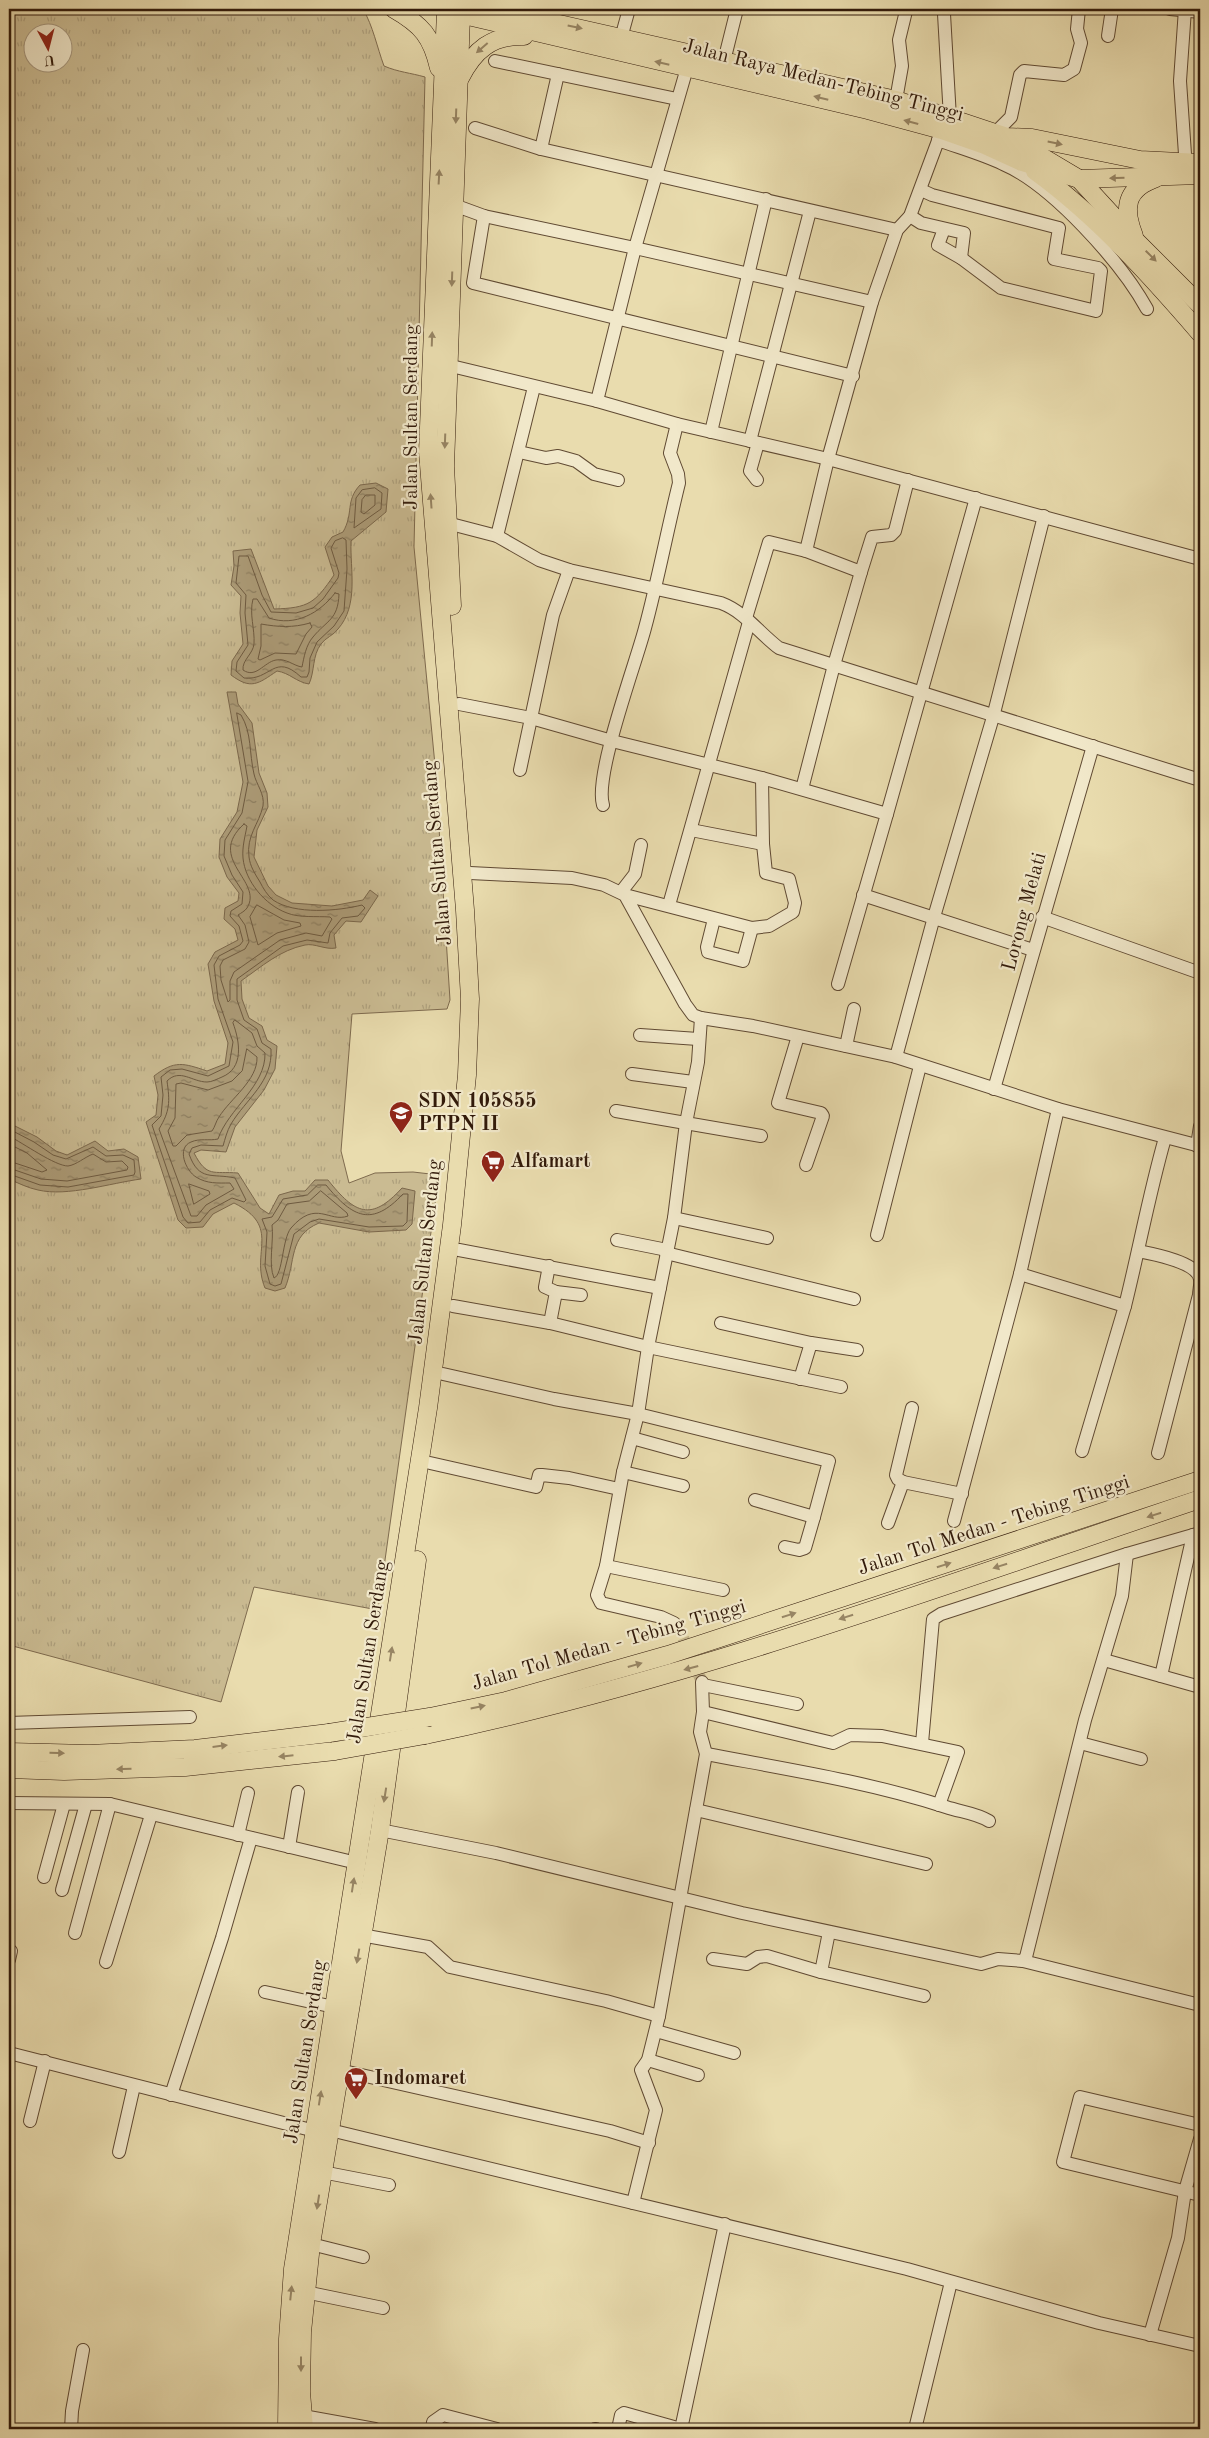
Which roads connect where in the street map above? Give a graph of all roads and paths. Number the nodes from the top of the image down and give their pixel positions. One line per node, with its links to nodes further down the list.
1 (394, 9): 20 (highway)
2 (493, 9): 15 (highway, Jalan Raya Medan-Tebing Tinggi, one-way to 15)
3 (629, 9): 15 (street)
4 (737, 9): 18 (street)
5 (1080, 9): 25 (street)
6 (1112, 9): 14 (street)
7 (1170, 9): 8 (street)
8 (1184, 10): 11 (street); 28 (street)
9 (906, 11): 22 (street)
10 (447, 12): 13 (highway, Jalan Raya Medan-Tebing Tinggi); 20 (highway, Jalan Sultan Serdang)
11 (1200, 12)
12 (944, 14): 24 (street)
13 (545, 36): 17 (highway, Jalan Raya Medan-Tebing Tinggi, one-way to 13); 20 (highway, one-way to 20)
14 (1108, 36)
15 (620, 38): 18 (highway, Jalan Raya Medan-Tebing Tinggi)
16 (494, 61): 19 (street)
17 (686, 68): 18 (highway, Jalan Raya Medan-Tebing Tinggi); 21 (street)
18 (722, 69): 22 (highway, Jalan Raya Medan-Tebing Tinggi); 24 (highway, Jalan Raya Medan-Tebing Tinggi, one-way to 18)
19 (558, 74): 21 (street); 26 (street)
20 (450, 85): 34 (highway, Jalan Sultan Serdang, one-way to 34); 68 (highway, Jalan Sultan Serdang, one-way to 20)
21 (677, 99): 29 (street)
22 (896, 100): 24 (highway, Jalan Raya Medan-Tebing Tinggi)
23 (475, 128): 26 (street)
24 (944, 130): 25 (highway, Jalan Raya Medan-Tebing Tinggi); 27 (highway, Jalan Raya Medan-Tebing Tinggi); 32 (street); 48 (street)
25 (1001, 135): 28 (highway, Jalan Raya Medan-Tebing Tinggi, one-way to 28); 31 (highway)
26 (541, 149): 29 (street)
27 (1022, 162): 31 (highway, Jalan Raya Medan-Tebing Tinggi); 46 (highway)
28 (1193, 170): 30 (highway, Jalan Raya Medan-Tebing Tinggi)
29 (656, 175): 33 (street); 41 (street)
30 (1159, 177): 31 (highway, Jalan Raya Medan-Tebing Tinggi, one-way to 31); 40 (highway)
31 (1079, 179): 40 (highway)
32 (921, 190): 37 (street); 42 (street)
33 (766, 199): 35 (street); 43 (street)
34 (454, 205): 36 (street); 54 (highway, Jalan Sultan Serdang, one-way to 54)
35 (810, 211): 39 (street); 44 (street)
36 (484, 216): 41 (street); 49 (street)
37 (910, 216): 38 (street); 39 (street)
38 (944, 229): 42 (street); 42 (street)
39 (897, 230): 45 (street)
40 (1136, 241): 47 (highway, one-way to 47)
41 (635, 248): 43 (street); 49 (street)
42 (961, 258)
43 (749, 274): 44 (street); 52 (street)
44 (790, 283): 45 (street); 53 (street)
45 (872, 302): 55 (street)
46 (1173, 302): 50 (highway); 51 (highway)
47 (1200, 305)
48 (1147, 309)
49 (618, 318): 52 (street); 57 (street)
50 (1200, 333)
51 (1200, 343)
52 (731, 347): 53 (street); 59 (street)
53 (772, 357): 55 (street); 60 (street)
54 (447, 365): 56 (street); 68 (highway, Jalan Sultan Serdang, one-way to 68)
55 (853, 376): 62 (street)
56 (534, 386): 57 (street); 61 (street)
57 (597, 401): 58 (street)
58 (677, 424): 59 (street); 74 (street)
59 (711, 432): 60 (street)
60 (754, 442): 62 (street); 64 (street)
61 (519, 452): 63 (street); 69 (street)
62 (828, 459): 65 (street); 70 (street)
63 (618, 480)
64 (757, 480)
65 (908, 480): 66 (street); 73 (street)
66 (976, 498): 67 (street); 77 (street)
67 (1044, 516): 71 (street); 79 (street)
68 (440, 523): 69 (street); 78 (highway, Jalan Sultan Serdang); 169 (highway, Jalan Sultan Serdang)
69 (497, 536): 72 (street)
70 (806, 551): 73 (street); 75 (street)
71 (1200, 559)
72 (569, 570): 74 (street); 80 (street)
73 (861, 572): 76 (street)
74 (654, 587): 75 (street); 81 (street)
75 (747, 620): 76 (street); 83 (street)
76 (834, 665): 77 (street); 87 (street)
77 (922, 694): 79 (street); 89 (street)
78 (460, 704): 80 (street); 93 (highway, Jalan Sultan Serdang)
79 (993, 717): 82 (street); 97 (street)
80 (530, 718): 81 (street); 84 (street)
81 (612, 741): 83 (street); 88 (street)
82 (1093, 746): 86 (street); 98 (street, Lorong Melati)
83 (708, 764): 85 (street); 90 (street)
84 (520, 770)
85 (762, 778): 87 (street); 91 (street)
86 (1200, 780)
87 (802, 789): 89 (street)
88 (603, 805)
89 (887, 814): 95 (street)
90 (691, 830): 91 (street); 96 (street)
91 (763, 844): 100 (street)
92 (641, 846): 94 (street)
93 (470, 873): 94 (street); 127 (highway, Jalan Sultan Serdang)
94 (623, 894): 96 (street); 105 (street)
95 (863, 896): 97 (street); 103 (street)
96 (669, 905): 99 (street)
97 (934, 917): 101 (street); 110 (street)
98 (1042, 917): 101 (street, Lorong Melati); 102 (street)
99 (714, 919): 100 (street); 100 (street)
100 (752, 928)
101 (1033, 950): 114 (street, Lorong Melati)
102 (1200, 973)
103 (838, 984)
104 (854, 1009): 109 (street)
105 (701, 1018): 107 (street); 108 (street)
106 (640, 1035): 108 (street)
107 (798, 1036): 109 (street); 122 (street)
108 (698, 1039): 113 (street)
109 (846, 1046): 110 (street)
110 (896, 1057): 111 (street)
111 (920, 1066): 114 (street); 124 (street)
112 (632, 1074): 113 (street)
113 (693, 1082): 117 (street)
114 (994, 1089): 115 (street)
115 (1058, 1109): 120 (street); 131 (street)
116 (616, 1111): 117 (street)
117 (686, 1123): 119 (street); 123 (street)
118 (1200, 1126): 121 (street)
119 (761, 1136)
120 (1165, 1138): 121 (street); 128 (street)
121 (1199, 1146)
122 (806, 1165)
123 (674, 1218): 125 (street); 129 (street)
124 (877, 1236)
125 (767, 1238)
126 (617, 1240): 129 (street)
127 (458, 1250): 130 (street); 136 (highway, Jalan Sultan Serdang)
128 (1138, 1251): 137 (street); 151 (street)
129 (667, 1252): 132 (street); 135 (street)
130 (549, 1266): 132 (street); 133 (street)
131 (1020, 1274): 137 (street); 158 (street)
132 (660, 1288): 141 (street)
133 (556, 1292): 134 (street); 138 (street)
134 (581, 1295)
135 (854, 1299)
136 (453, 1306): 138 (street); 143 (highway, Jalan Sultan Serdang)
137 (1125, 1306): 149 (street)
138 (550, 1323): 141 (street)
139 (721, 1323): 140 (street)
140 (812, 1343): 142 (street); 144 (street)
141 (648, 1347): 144 (street); 147 (street)
142 (856, 1350)
143 (443, 1374): 147 (street); 152 (highway, Jalan Sultan Serdang)
144 (800, 1378): 145 (street)
145 (841, 1387)
146 (912, 1408): 155 (street)
147 (638, 1414): 148 (street); 161 (street)
148 (632, 1438): 150 (street); 153 (street)
149 (1082, 1451)
150 (683, 1452)
151 (1158, 1453)
152 (430, 1463): 157 (street); 169 (highway, Jalan Sultan Serdang)
153 (623, 1472): 156 (street); 157 (street)
154 (1200, 1480): 180 (highway, Jalan Tol Medan - Tebing Tinggi, one-way to 154, bridge)
155 (903, 1482): 158 (street); 163 (street)
156 (683, 1486)
157 (619, 1489): 167 (street)
158 (962, 1494): 162 (street)
159 (1200, 1499): 183 (highway, Jalan Tol Medan - Tebing Tinggi, one-way to 183, bridge)
160 (755, 1500): 161 (street)
161 (814, 1517): 165 (street)
162 (954, 1520)
163 (888, 1523)
164 (1197, 1534): 166 (street); 172 (street)
165 (785, 1547)
166 (1127, 1554): 171 (street); 178 (street)
167 (606, 1566): 168 (street); 170 (street)
168 (723, 1590)
169 (406, 1601): 194 (highway, Jalan Sultan Serdang, one-way to 194); 198 (highway, Jalan Sultan Serdang, one-way to 169)
170 (674, 1623)
171 (1104, 1660): 172 (street); 179 (street)
172 (1161, 1676): 173 (street)
173 (1200, 1687)
174 (797, 1704): 175 (street)
175 (703, 1712): 178 (street); 181 (street)
176 (190, 1717): 177 (street)
177 (9, 1723)
178 (922, 1743): 186 (street)
179 (1080, 1743): 182 (street); 207 (street)
180 (9, 1752)
181 (706, 1754): 186 (street); 191 (street)
182 (1141, 1759)
183 (9, 1769)
184 (298, 1792): 197 (street)
185 (248, 1793): 195 (street)
186 (929, 1801): 193 (street)
187 (9, 1803): 188 (street)
188 (64, 1804): 189 (street); 200 (street)
189 (86, 1804): 190 (street); 201 (street)
190 (110, 1804): 192 (street); 204 (street)
191 (696, 1810): 199 (street); 202 (street)
192 (151, 1815): 195 (street); 208 (street)
193 (989, 1822)
194 (380, 1830): 202 (street); 205 (highway, Jalan Sultan Serdang)
195 (238, 1835): 196 (street)
196 (251, 1838): 197 (street); 223 (street)
197 (289, 1848): 198 (street)
198 (356, 1863): 213 (highway, Jalan Sultan Serdang, one-way to 198)
199 (926, 1864)
200 (44, 1877)
201 (62, 1890)
202 (680, 1898): 203 (street); 214 (street)
203 (830, 1932): 207 (street); 209 (street)
204 (75, 1933)
205 (361, 1935): 214 (street); 220 (highway, Jalan Sultan Serdang, one-way to 220)
206 (713, 1959): 209 (street)
207 (1023, 1961): 212 (street)
208 (106, 1962)
209 (822, 1972): 211 (street)
210 (265, 1992): 213 (street)
211 (924, 1996)
212 (1200, 2005)
213 (334, 2007): 226 (highway, Jalan Sultan Serdang, one-way to 213)
214 (659, 2016): 215 (street)
215 (656, 2032): 217 (street); 218 (street)
216 (9, 2053): 219 (street)
217 (734, 2053)
218 (648, 2060): 221 (street); 228 (street)
219 (45, 2061): 222 (street); 224 (street)
220 (338, 2070): 226 (highway, Jalan Sultan Serdang); 228 (street)
221 (698, 2075)
222 (134, 2086): 223 (street); 229 (street)
223 (171, 2095): 226 (street)
224 (30, 2122)
225 (1200, 2125): 232 (street)
226 (322, 2131): 230 (highway, Jalan Sultan Serdang); 234 (street); 246 (highway, Jalan Sultan Serdang, one-way to 226)
227 (1200, 2139): 232 (street)
228 (649, 2143): 234 (street)
229 (119, 2152)
230 (322, 2172): 231 (street); 236 (highway, Jalan Sultan Serdang, one-way to 236)
231 (389, 2185)
232 (1185, 2191): 233 (street); 241 (street)
233 (1200, 2195)
234 (633, 2203): 235 (street)
235 (725, 2224): 238 (street); 251 (street)
236 (311, 2244): 237 (street); 239 (highway, Jalan Sultan Serdang)
237 (363, 2257)
238 (951, 2282): 241 (street); 252 (street)
239 (305, 2292): 240 (street); 244 (highway, Jalan Sultan Serdang, one-way to 244)
240 (383, 2308)
241 (1150, 2335): 242 (street)
242 (1200, 2346)
243 (83, 2350): 245 (street)
244 (303, 2423): 247 (street)
245 (71, 2429)
246 (287, 2429)
247 (375, 2429)
248 (432, 2429): 249 (street)
249 (497, 2429)
250 (618, 2429): 251 (street)
251 (681, 2429)
252 (915, 2429)

